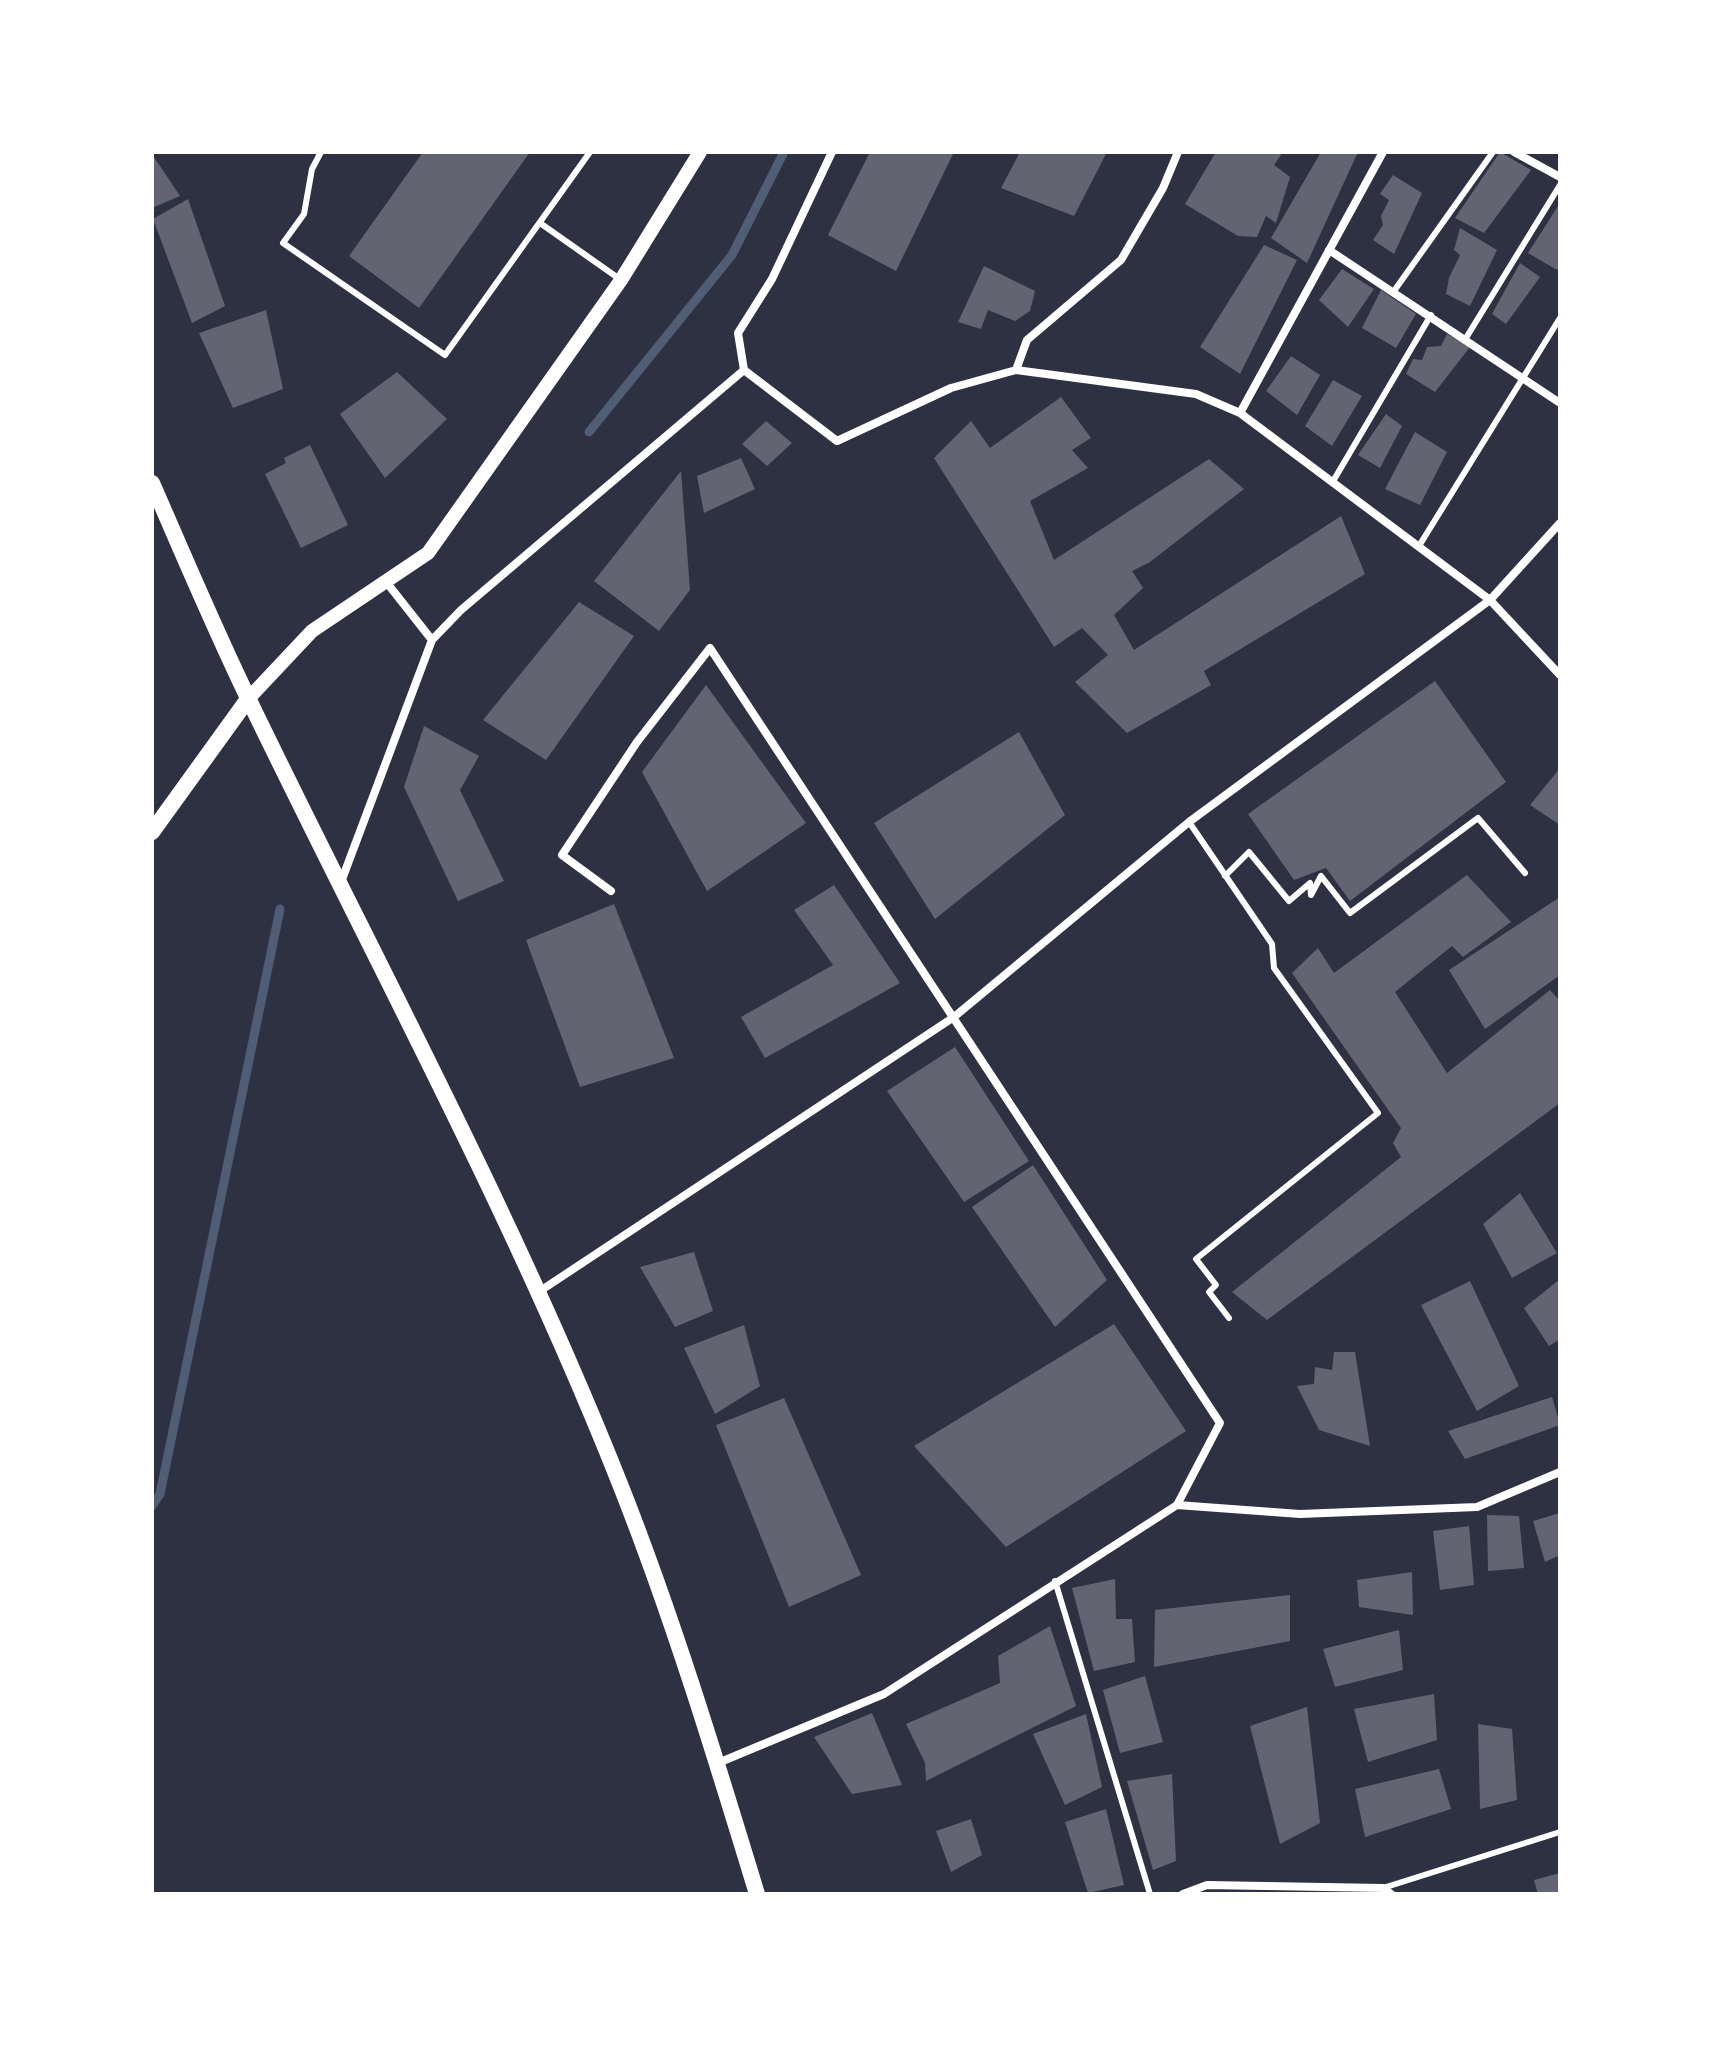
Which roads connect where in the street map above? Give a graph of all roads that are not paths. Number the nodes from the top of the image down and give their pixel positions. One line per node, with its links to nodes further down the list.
1 (321, 152): 11 (lane)
2 (590, 152): 11 (lane)
3 (700, 152): 13 (street)
4 (832, 152): 18 (street)
5 (1178, 152): 19 (street)
6 (1383, 152): 12 (street)
7 (1493, 152): 14 (lane)
8 (1514, 152): 9 (street)
9 (1560, 177)
10 (1560, 185): 17 (lane)
11 (540, 223): 13 (lane)
12 (1329, 250): 14 (street); 22 (street)
13 (621, 280): 27 (street)
14 (1394, 291): 15 (street)
15 (1431, 315): 17 (street); 24 (lane)
16 (1560, 318): 20 (lane)
17 (1466, 338): 20 (street)
18 (744, 370): 19 (street); 29 (street)
19 (1016, 370): 22 (street)
20 (1521, 376): 21 (street); 26 (lane)
21 (1560, 403)
22 (1240, 413): 24 (street)
23 (152, 483): 31 (main road)
24 (1332, 483): 26 (street)
25 (1560, 523): 28 (street)
26 (1419, 546): 28 (street)
27 (387, 583): 29 (street); 31 (street)
28 (1490, 600): 30 (street); 32 (street)
29 (432, 640): 36 (street)
30 (1560, 675)
31 (248, 699): 33 (main road); 36 (main road)
32 (1189, 822): 35 (lane); 38 (street)
33 (152, 832)
34 (1525, 873): 35 (lane)
35 (1225, 876): 40 (lane)
36 (341, 883): 39 (main road)
37 (611, 891): 38 (street)
38 (954, 1017): 39 (street); 42 (street)
39 (537, 1293): 44 (main road)
40 (1229, 1318)
41 (1560, 1472): 42 (street)
42 (1177, 1505): 43 (street)
43 (1055, 1581): 44 (street); 48 (lane)
44 (718, 1763): 47 (main road)
45 (1560, 1832): 46 (lane)
46 (1383, 1888): 49 (street); 50 (street)
47 (757, 1894)
48 (1150, 1894)
49 (1183, 1894)
50 (1391, 1894)

